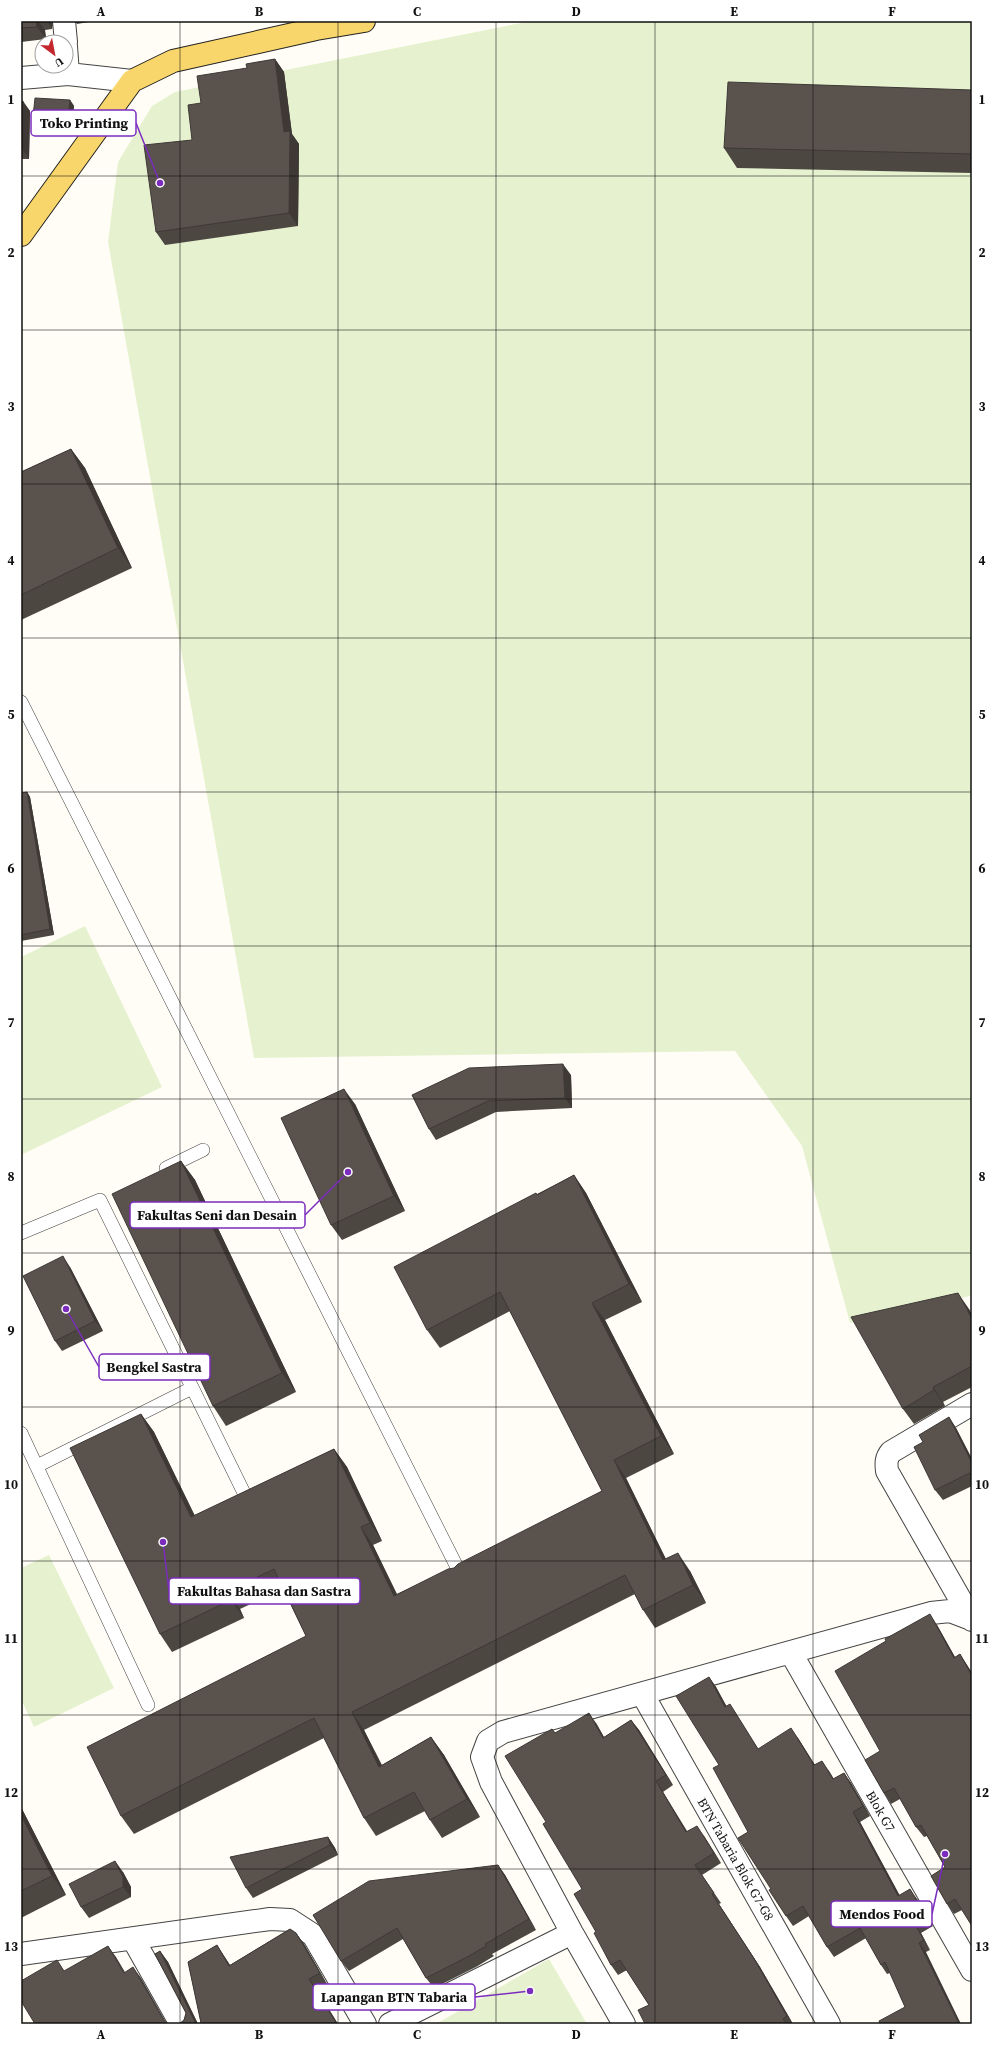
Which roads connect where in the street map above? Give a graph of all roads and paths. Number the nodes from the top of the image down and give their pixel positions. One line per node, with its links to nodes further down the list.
1 (64, 21): 4 (street)
2 (364, 21): 3 (main road)
3 (315, 25): 7 (main road)
4 (65, 34)
5 (68, 74): 6 (street); 7 (street)
6 (21, 78)
7 (132, 81): 8 (main road)
8 (21, 235)
9 (21, 702): 20 (lane)
10 (203, 1150): 11 (lane)
11 (155, 1174)
12 (114, 1193): 13 (lane)
13 (100, 1200): 14 (lane); 15 (lane)
14 (21, 1233)
15 (192, 1388): 18 (lane); 19 (lane)
16 (972, 1404): 21 (street)
17 (21, 1433): 18 (lane)
18 (38, 1466): 24 (lane)
19 (246, 1497)
20 (463, 1579)
21 (972, 1620): 22 (street)
22 (791, 1653): 23 (street); 28 (street, Blok G7)
23 (643, 1695): 25 (street); 33 (street, BTN Tabaria Blok G7-G8)
24 (148, 1705)
25 (572, 1933): 31 (street); 32 (street)
26 (133, 1939): 27 (street); 29 (street); 30 (street)
27 (21, 1954)
28 (972, 1970)
29 (182, 2024)
30 (365, 2024)
31 (390, 2024)
32 (624, 2024)
33 (829, 2024)

